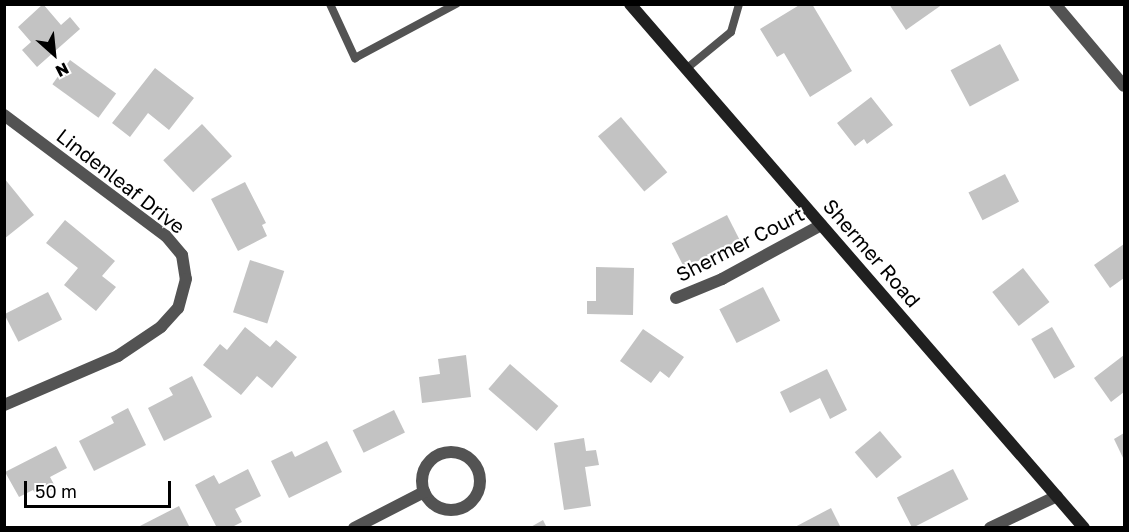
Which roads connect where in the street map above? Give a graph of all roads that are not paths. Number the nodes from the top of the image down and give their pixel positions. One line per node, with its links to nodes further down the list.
1 (330, 4): 2 (lane)
2 (456, 4)
3 (630, 4): 6 (main road, Shermer Road)
4 (739, 4): 6 (lane)
5 (1055, 4): 7 (street)
6 (686, 69): 9 (main road, Shermer Road)
7 (1125, 86)
8 (4, 115): 11 (street, Lindenleaf Drive)
9 (821, 225): 10 (street, Shermer Court); 13 (main road, Shermer Road)
10 (676, 298)
11 (4, 405)
12 (424, 492): 12 (street); 14 (street)
13 (1057, 496): 15 (street); 16 (main road, Shermer Road)
14 (354, 528)
15 (990, 528)
16 (1084, 528)

